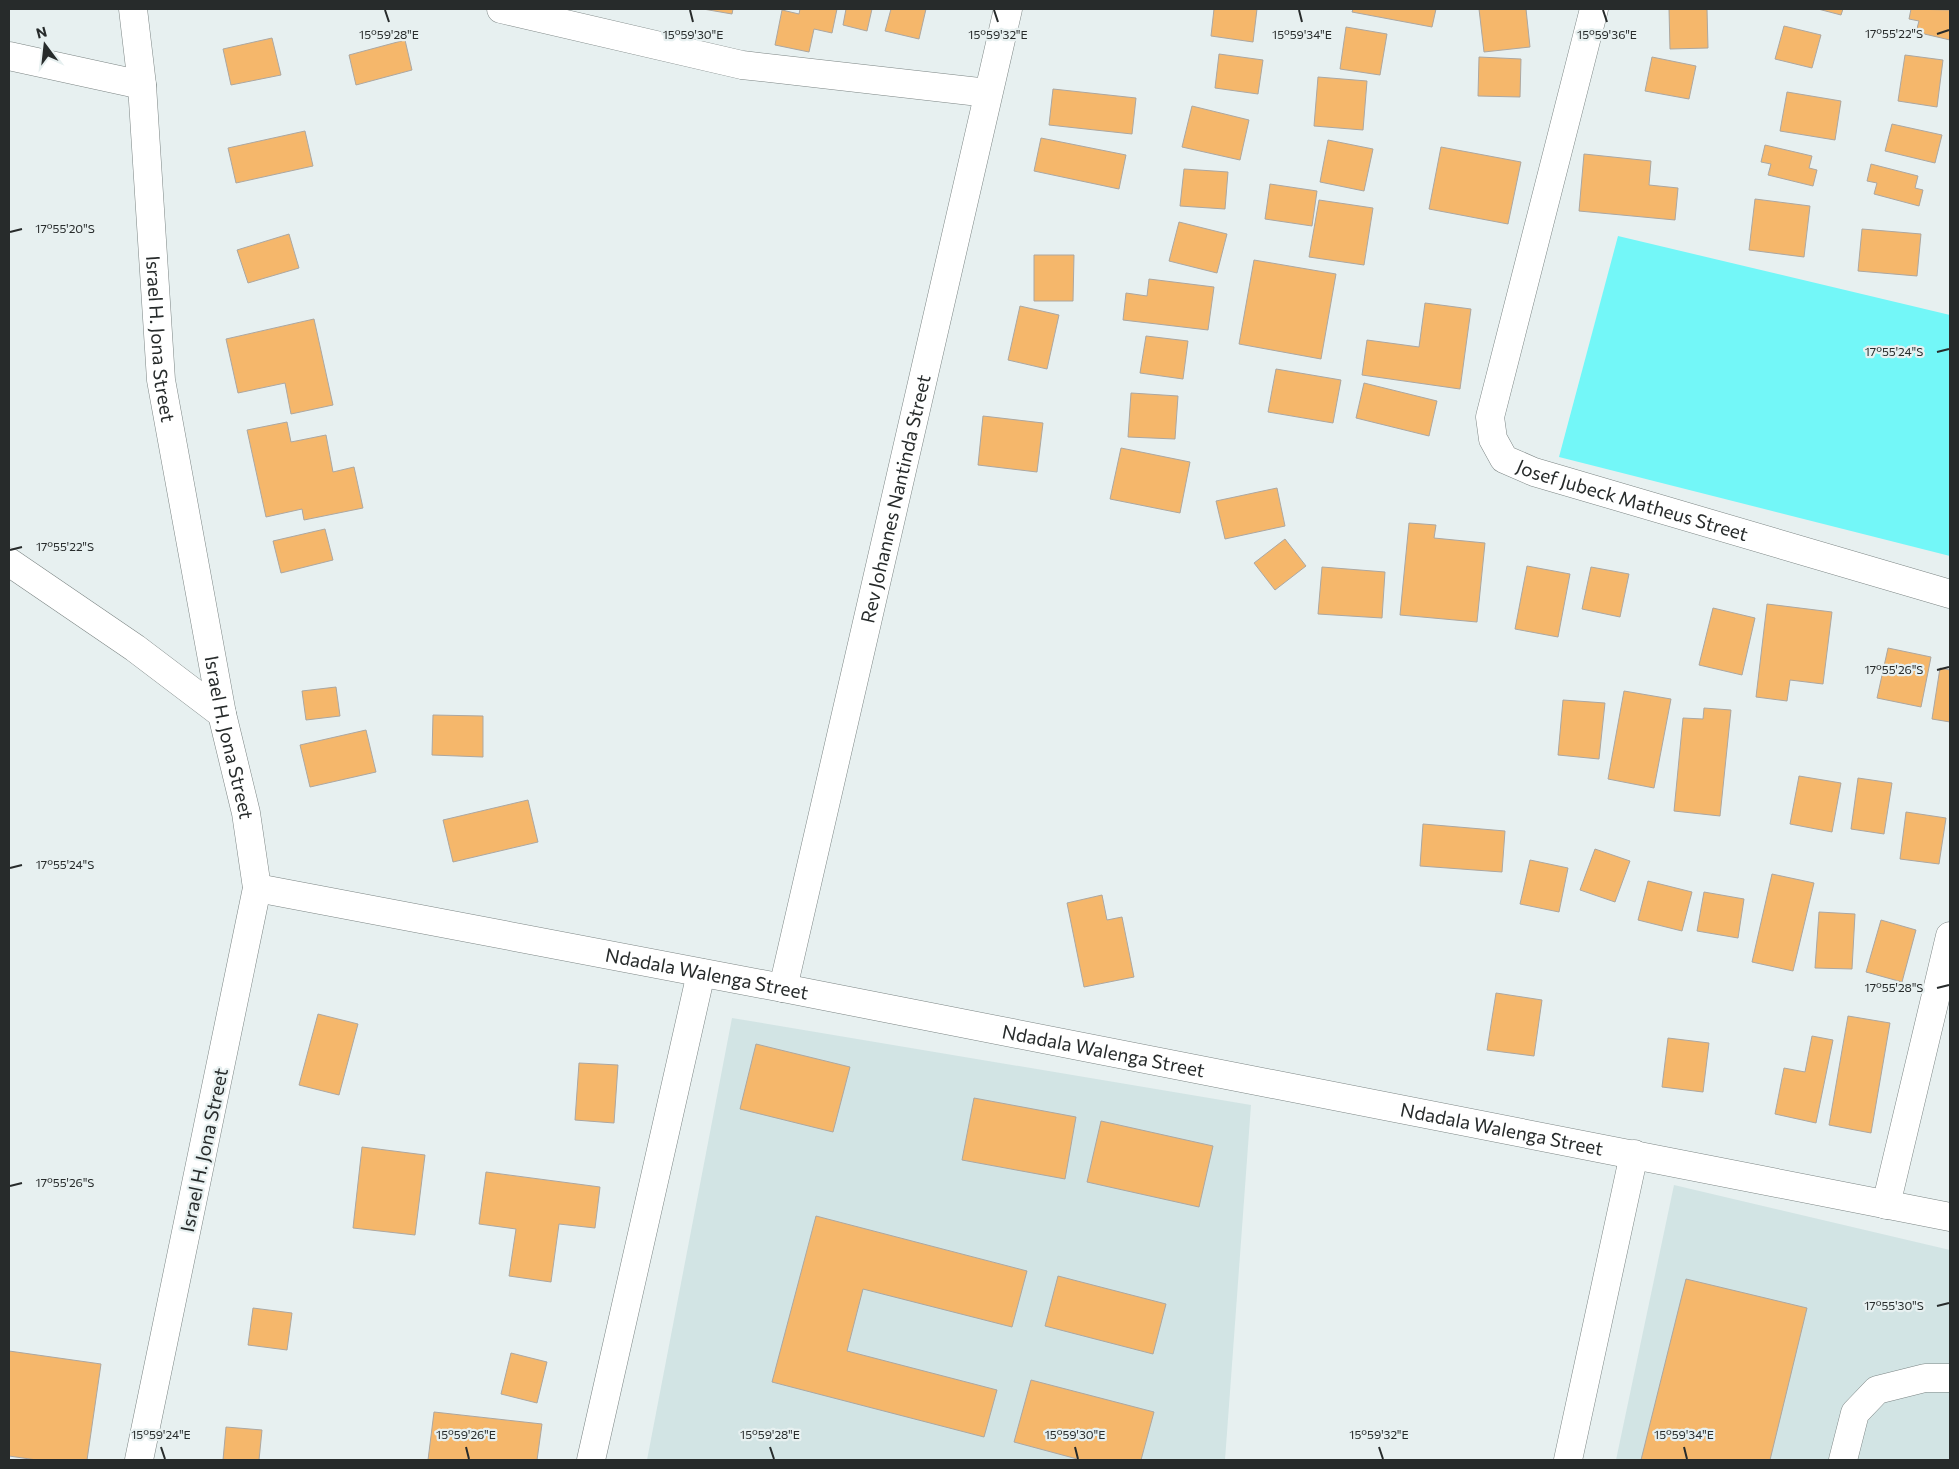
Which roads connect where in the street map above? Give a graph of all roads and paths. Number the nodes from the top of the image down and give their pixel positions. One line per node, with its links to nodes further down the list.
1 (133, 9): 6 (street, Israel H. Jona Street)
2 (501, 9): 7 (street)
3 (1008, 9): 7 (street, Rev Johannes Nantinda Street)
4 (1594, 9): 9 (street, Josef Jubeck Matheus Street)
5 (9, 56): 6 (street)
6 (142, 85): 10 (street, Israel H. Jona Street)
7 (988, 94): 14 (street, Rev Johannes Nantinda Street)
8 (9, 562): 10 (street)
9 (1950, 594)
10 (222, 714): 11 (street, Israel H. Jona Street)
11 (257, 888): 13 (street, Ndadala Walenga Street); 19 (street, Israel H. Jona Street)
12 (1950, 936): 16 (street)
13 (702, 973): 14 (street, Ndadala Walenga Street); 20 (street)
14 (783, 988): 15 (street, Ndadala Walenga Street)
15 (1634, 1154): 16 (street, Ndadala Walenga Street); 21 (street)
16 (1886, 1205): 17 (street, Ndadala Walenga Street)
17 (1950, 1217)
18 (1950, 1378): 22 (street)
19 (139, 1460)
20 (591, 1460)
21 (1568, 1460)
22 (1843, 1460)

